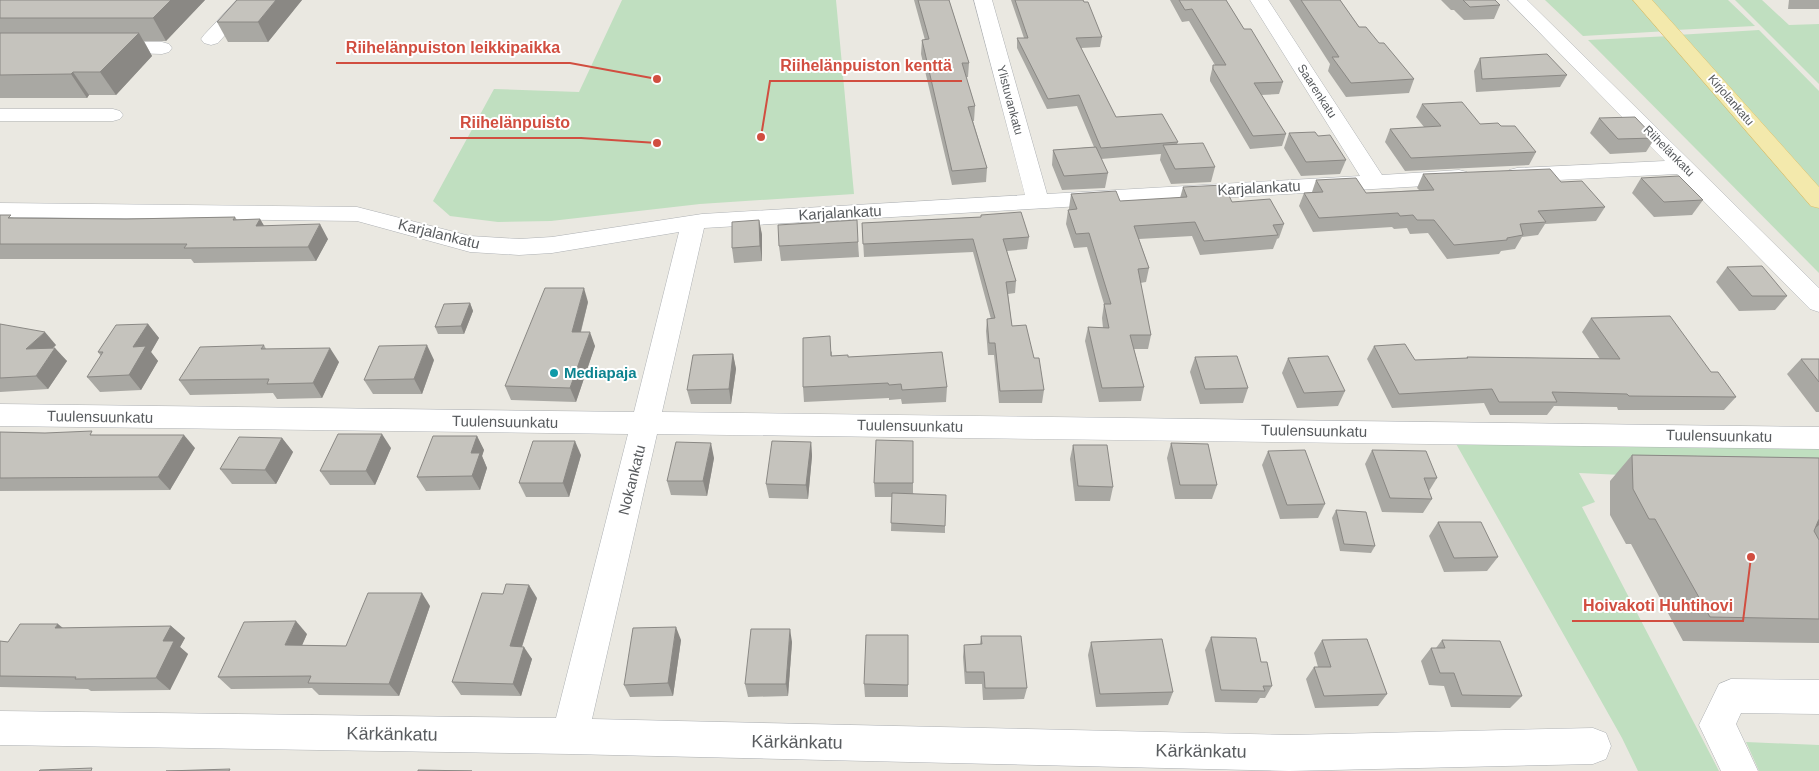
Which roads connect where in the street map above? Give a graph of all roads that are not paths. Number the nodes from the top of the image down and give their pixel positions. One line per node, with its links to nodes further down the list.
1 (247, 0): 6 (street)
2 (982, 0): 13 (street, Ylistuvankatu)
3 (1259, 0): 12 (street, Saarenkatu)
4 (1517, 0): 11 (street, Riihelänkatu)
5 (1642, 0): 14 (main road, Kirjolankatu)
6 (211, 39)
7 (95, 48): 8 (street)
8 (162, 48)
9 (0, 115): 10 (street)
10 (113, 115)
11 (1685, 167): 12 (street, Karjalankatu); 17 (street, Riihelänkatu)
12 (1374, 181): 13 (street, Karjalankatu)
13 (1038, 201): 16 (street, Karjalankatu)
14 (1819, 201)
15 (0, 210): 16 (street, Karjalankatu)
16 (693, 223): 19 (street, Nokankatu)
17 (1819, 303)
18 (0, 415): 19 (street, Tuulensuunkatu)
19 (645, 423): 20 (street, Tuulensuunkatu); 23 (street, Nokankatu)
20 (1819, 438)
21 (1819, 697): 25 (street)
22 (0, 728): 23 (street, Kärkänkatu)
23 (570, 736): 24 (street, Kärkänkatu)
24 (1593, 746)
25 (1740, 771)

